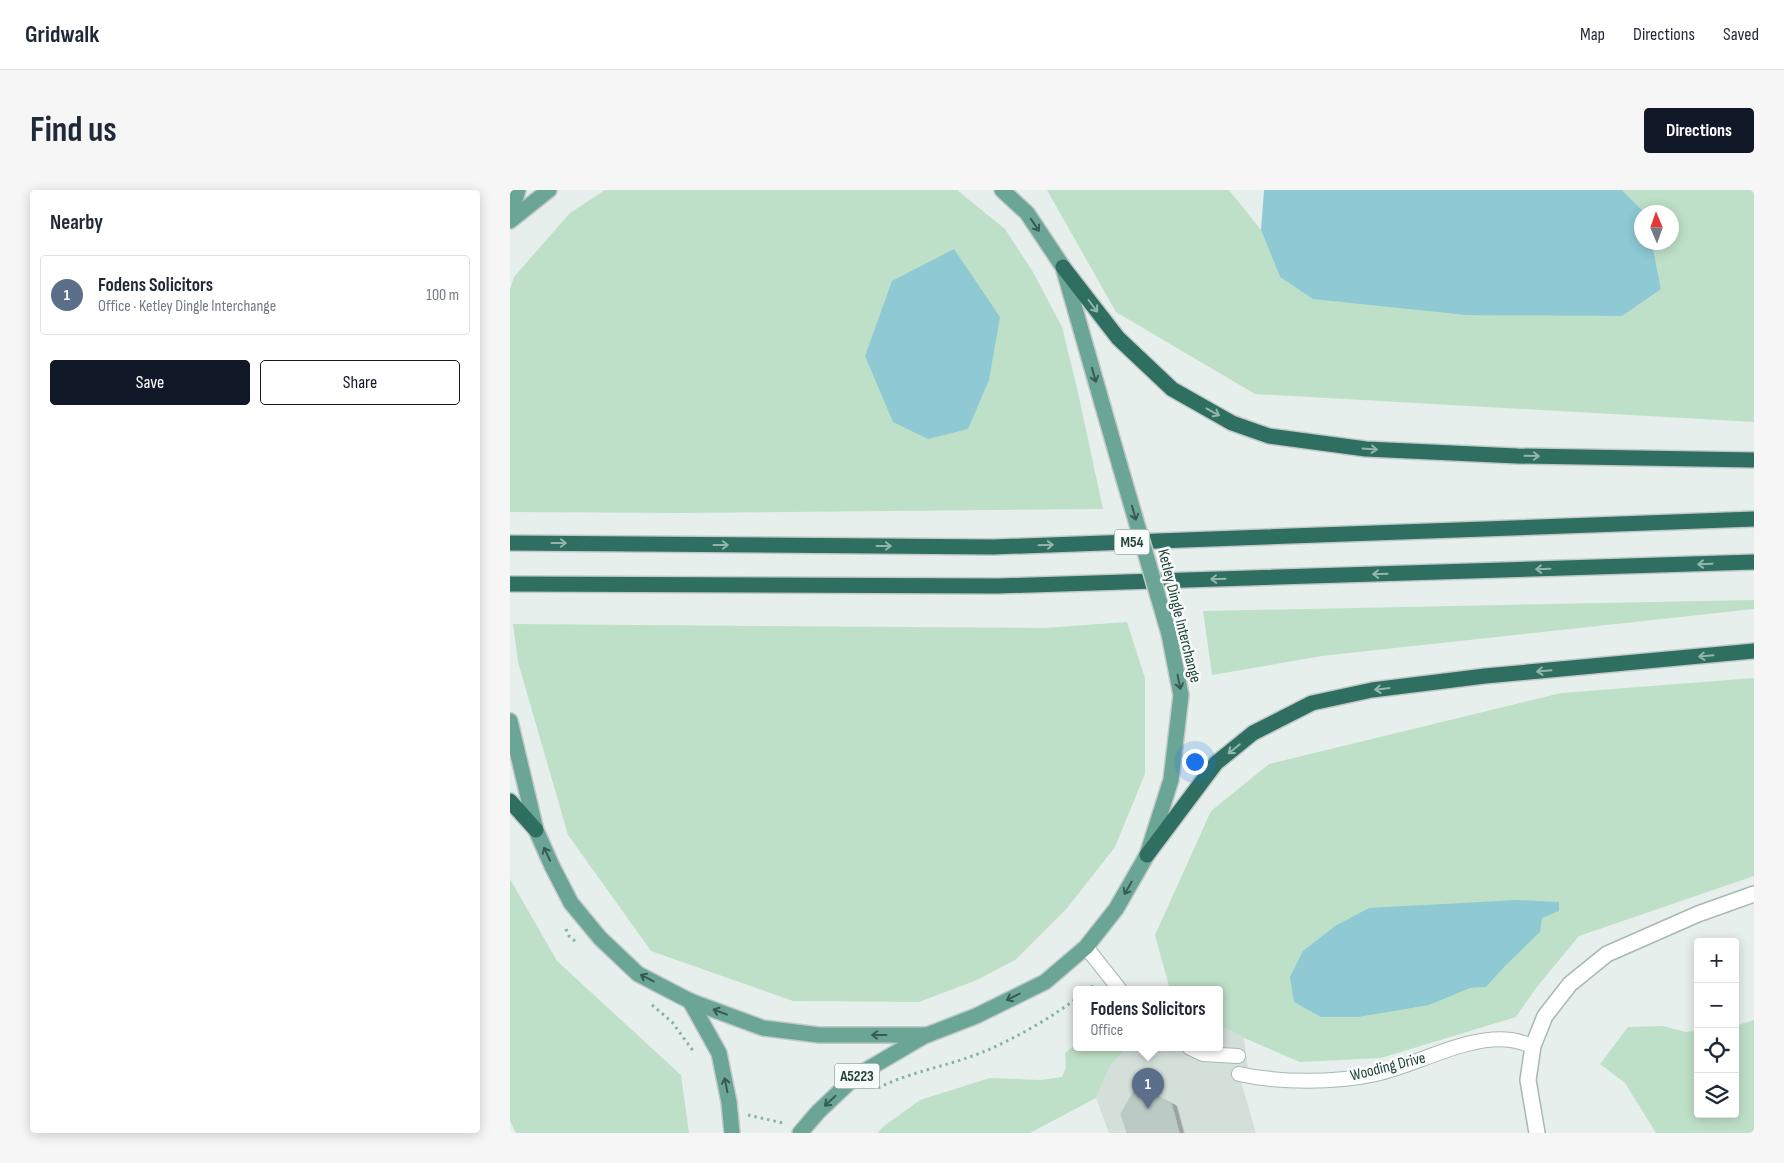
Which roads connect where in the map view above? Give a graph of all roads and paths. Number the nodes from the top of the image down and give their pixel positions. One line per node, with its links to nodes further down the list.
1 (518, 190): 4 (main road)
2 (549, 190): 5 (main road)
3 (1002, 190): 6 (main road, Ketley Dingle Interchange, one-way to 6)
4 (510, 217)
5 (510, 221)
6 (1063, 267): 7 (highway, one-way to 7); 16 (main road, Ketley Dingle Interchange, one-way to 16, bridge)
7 (1754, 460)
8 (1754, 519): 9 (highway, M54, one-way to 8)
9 (510, 543)
10 (1754, 562): 11 (highway, one-way to 11)
11 (510, 584)
12 (1754, 651): 16 (highway, one-way to 16)
13 (510, 721): 15 (main road, Ketley Dingle Interchange)
14 (510, 801): 15 (highway)
15 (536, 830): 20 (main road, Ketley Dingle Interchange, one-way to 15)
16 (1147, 855): 18 (main road, Ketley Dingle Interchange, one-way to 18)
17 (1754, 894): 23 (street)
18 (1086, 947): 19 (lane); 22 (main road, Ketley Dingle Interchange, one-way to 22)
19 (1117, 986)
20 (690, 1001): 22 (main road, Ketley Dingle Interchange, one-way to 20); 28 (main road, one-way to 20)
21 (1073, 1001): 27 (path)
22 (928, 1035): 29 (main road, A5223, one-way to 29)
23 (1533, 1046): 26 (lane, Wooding Drive); 30 (street)
24 (1196, 1051): 25 (lane)
25 (1238, 1056)
26 (1239, 1074)
27 (875, 1090)
28 (732, 1133)
29 (800, 1133)
30 (1537, 1133)

